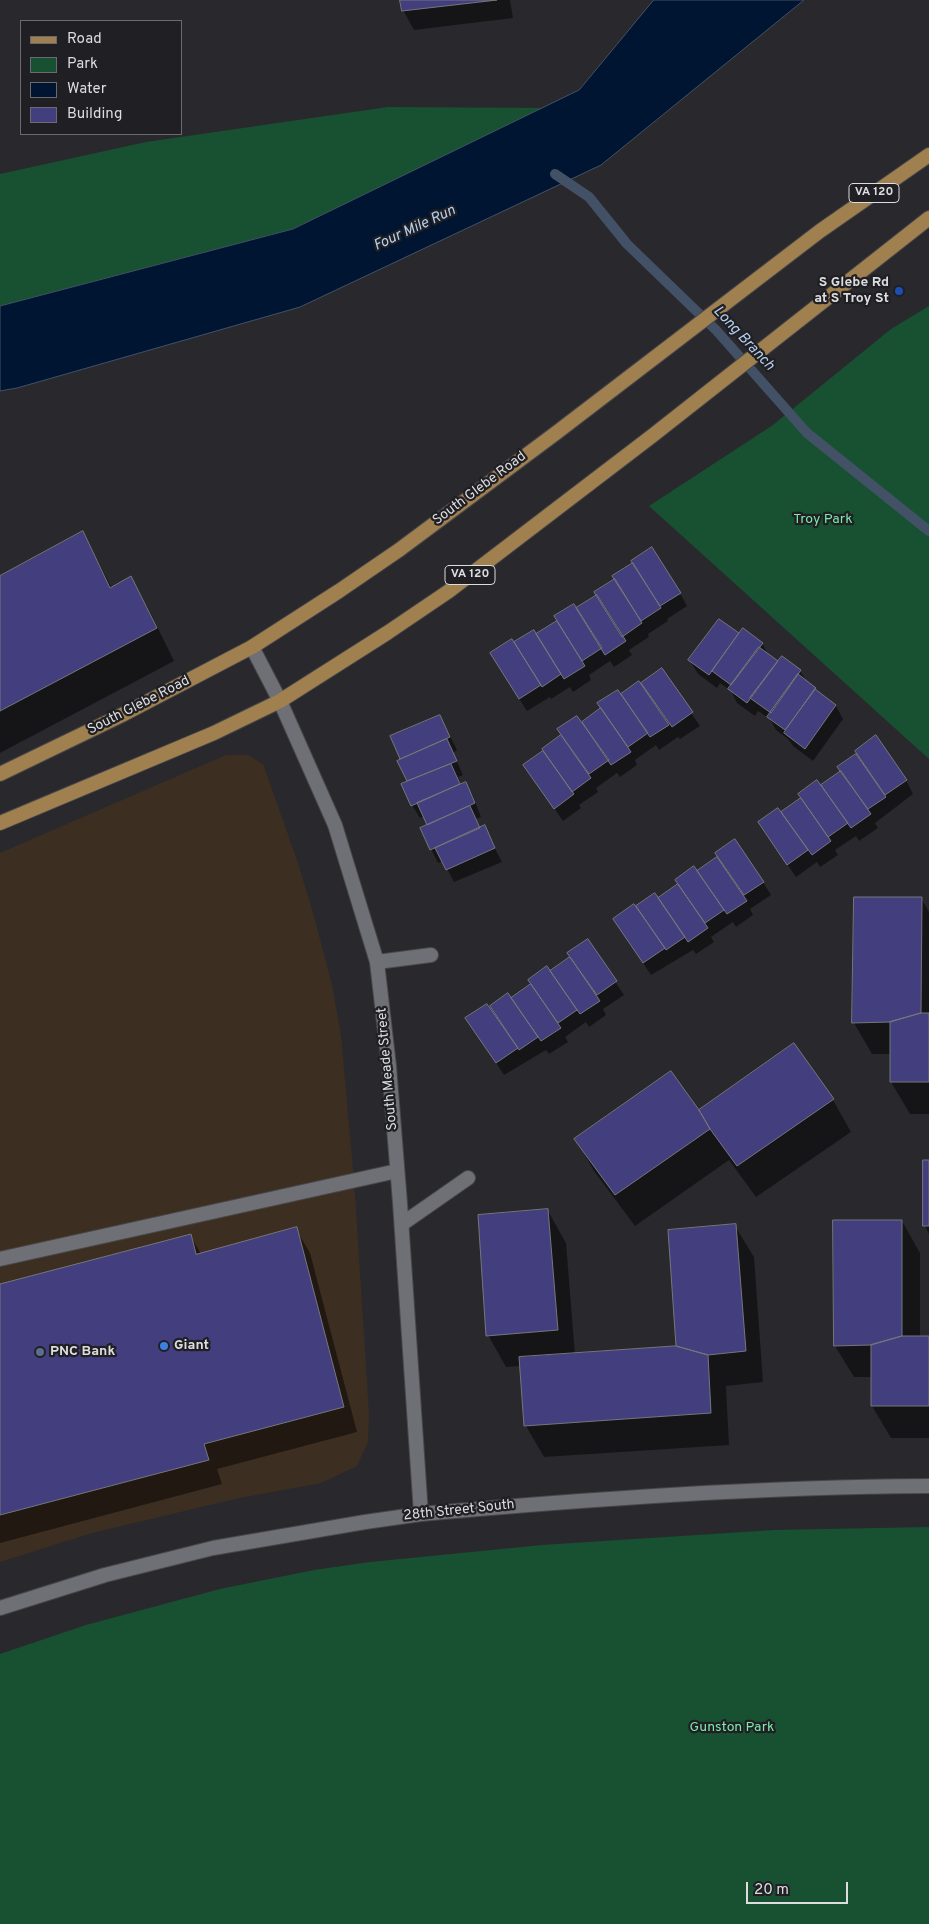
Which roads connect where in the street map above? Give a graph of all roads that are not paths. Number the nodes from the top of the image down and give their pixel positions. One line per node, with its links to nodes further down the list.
1 (929, 155): 3 (main road, South Glebe Road / VA 120)
2 (929, 218): 4 (main road, VA 120)
3 (252, 647): 4 (street, South Meade Street); 5 (main road, South Glebe Road / VA 120)
4 (280, 701): 6 (main road, VA 120); 8 (street, South Meade Street)
5 (0, 774)
6 (0, 823)
7 (431, 955): 8 (street)
8 (378, 962): 9 (street, South Meade Street)
9 (396, 1171): 11 (street, South Meade Street); 12 (street)
10 (468, 1178): 11 (street)
11 (402, 1224): 14 (street, South Meade Street)
12 (0, 1259)
13 (929, 1486): 14 (street, 28th Street South)
14 (421, 1514): 15 (street, 28th Street South)
15 (0, 1608)

